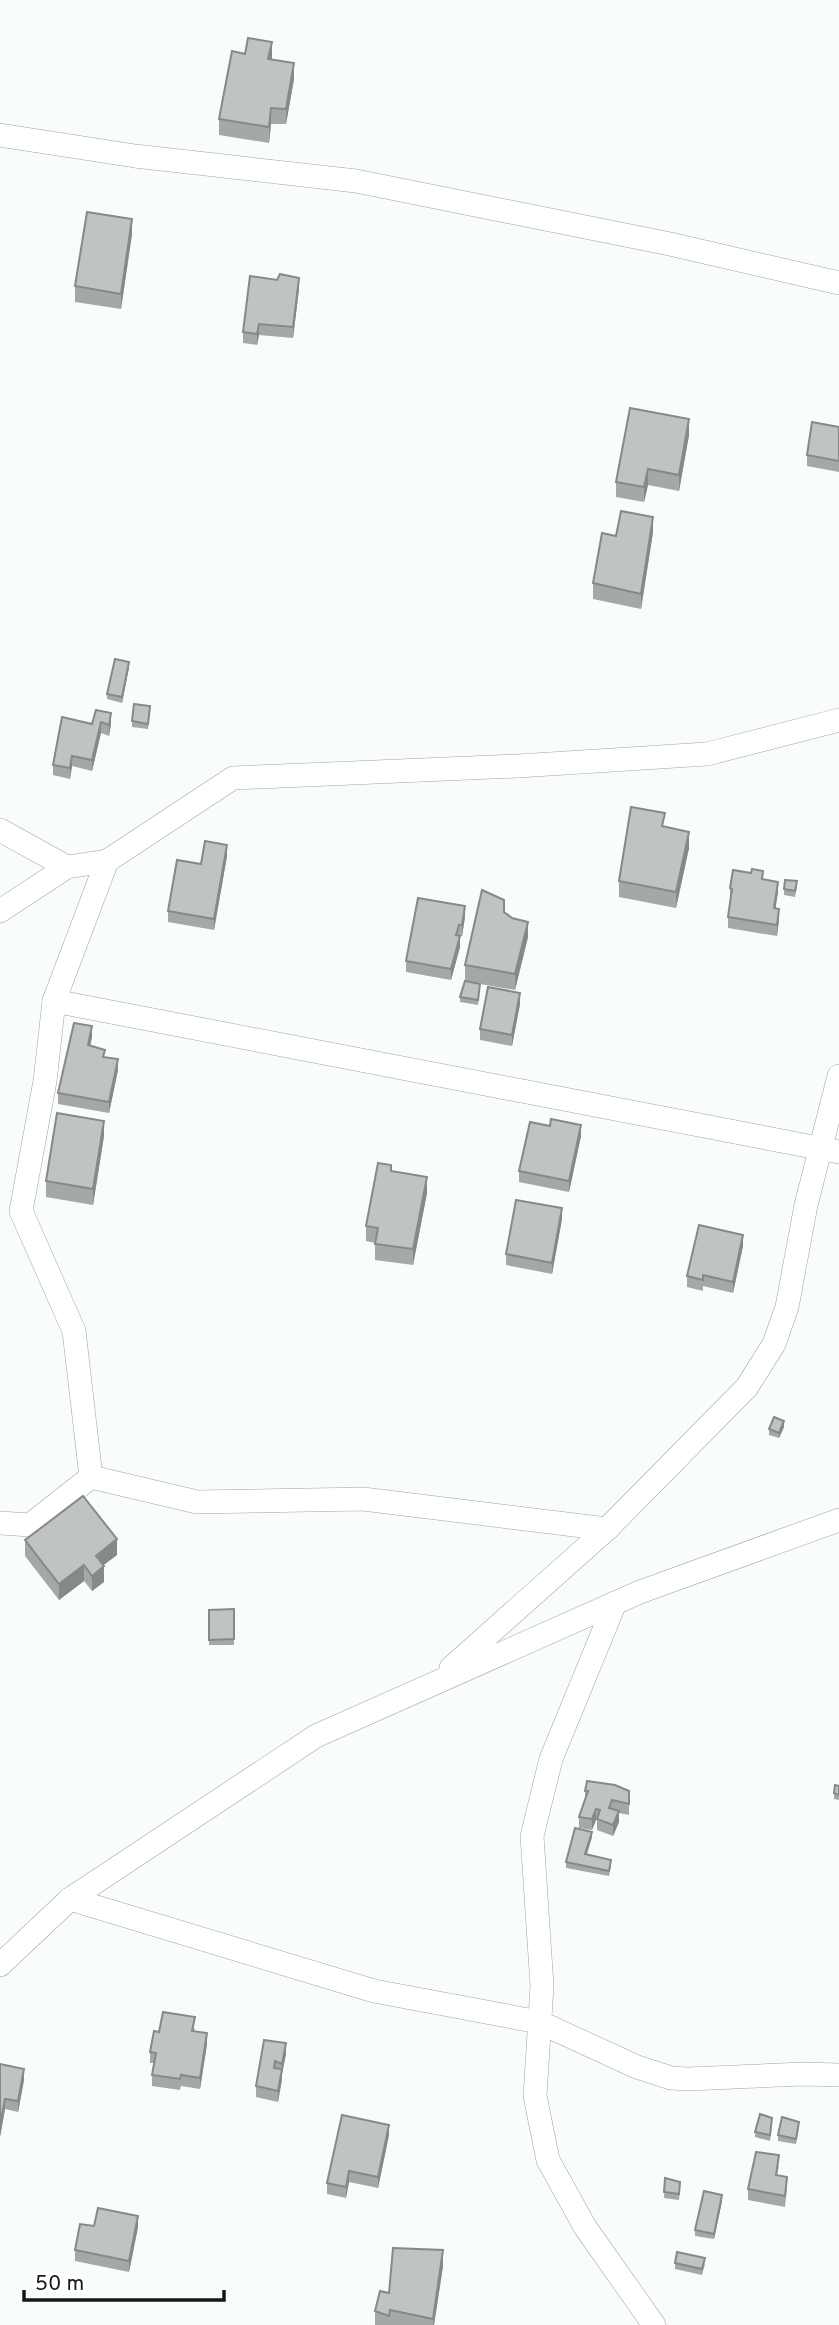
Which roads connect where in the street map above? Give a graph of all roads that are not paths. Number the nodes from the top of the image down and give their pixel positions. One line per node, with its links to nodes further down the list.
1 (0, 135): 2 (street)
2 (839, 283)
3 (839, 720): 5 (street)
4 (0, 830): 6 (street)
5 (107, 861): 6 (street); 8 (street)
6 (67, 867): 7 (street)
7 (0, 911)
8 (54, 1001): 10 (street); 11 (street)
9 (839, 1076): 10 (street)
10 (830, 1150): 14 (street)
11 (91, 1477): 13 (street); 14 (street)
12 (839, 1520): 15 (street)
13 (0, 1523)
14 (607, 1530): 16 (street)
15 (615, 1603): 16 (street); 19 (street)
16 (435, 1683): 17 (street)
17 (70, 1899): 18 (street); 19 (street)
18 (0, 1965)
19 (539, 2022): 20 (street); 21 (street)
20 (839, 2075)
21 (654, 2325)

